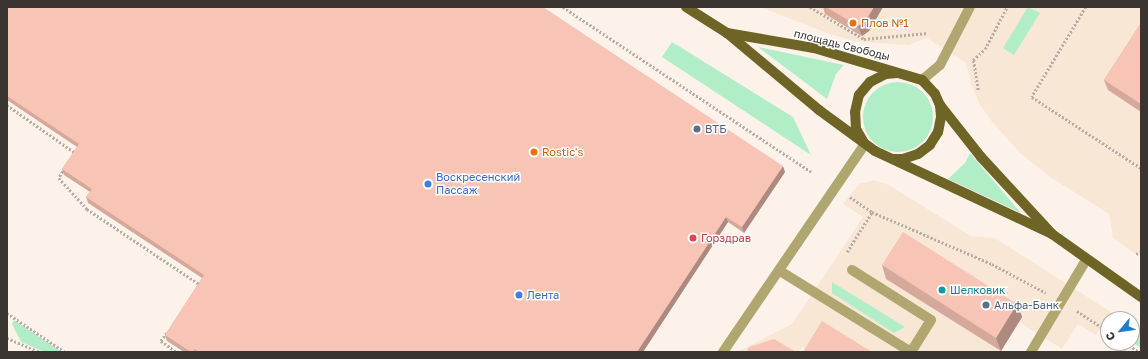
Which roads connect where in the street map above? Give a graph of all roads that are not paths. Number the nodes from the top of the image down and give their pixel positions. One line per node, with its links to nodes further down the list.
1 (686, 7): 3 (main road, площадь Свободы)
2 (970, 7): 5 (lane)
3 (727, 33): 4 (main road, площадь Свободы); 7 (main road, площадь Свободы)
4 (903, 73): 5 (main road, площадь Свободы); 7 (main road, площадь Свободы)
5 (922, 80): 6 (main road, площадь Свободы)
6 (940, 105): 8 (main road); 9 (main road, площадь Свободы)
7 (865, 144): 8 (main road, площадь Свободы); 12 (lane)
8 (888, 158): 9 (main road, площадь Свободы)
9 (1052, 234): 10 (main road, площадь Свободы)
10 (1086, 260): 13 (main road, площадь Свободы); 16 (lane)
11 (852, 270): 15 (lane)
12 (780, 271): 14 (lane); 15 (lane)
13 (1141, 296)
14 (723, 352)
15 (911, 352)
16 (1031, 352)

